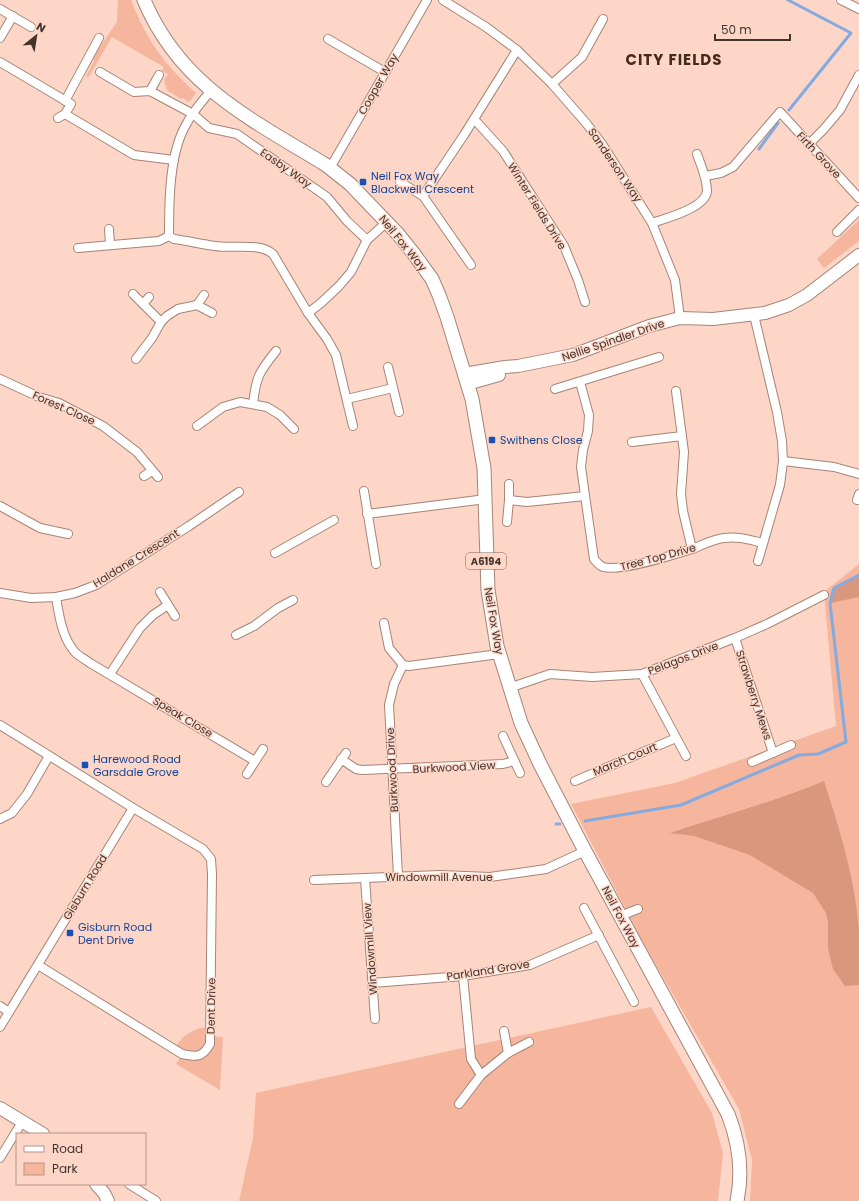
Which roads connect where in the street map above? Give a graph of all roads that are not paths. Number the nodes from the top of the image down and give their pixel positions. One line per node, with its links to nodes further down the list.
1 (144, 0): 20 (main road, Neil Fox Way / A6194)
2 (427, 0): 16 (street, Cooper Way)
3 (443, 0): 13 (street, Sanderson Way)
4 (841, 0): 6 (street)
5 (0, 9): 7 (street)
6 (859, 9)
7 (12, 16): 9 (street); 10 (street)
8 (603, 19): 19 (street)
9 (31, 27)
10 (0, 38)
11 (99, 38): 22 (street)
12 (328, 39): 16 (street)
13 (517, 50): 19 (street, Sanderson Way); 26 (street)
14 (0, 62): 22 (street)
15 (100, 72): 21 (street)
16 (385, 72): 30 (street, Cooper Way)
17 (159, 75): 21 (street)
18 (859, 75): 27 (street)
19 (552, 84): 37 (street, Sanderson Way)
20 (211, 90): 24 (street); 30 (main road, Neil Fox Way / A6194)
21 (150, 91): 24 (street, Easby Way)
22 (65, 101): 23 (street)
23 (66, 114): 25 (street); 29 (street)
24 (193, 114): 29 (street); 41 (street, Easby Way)
25 (58, 118)
26 (474, 119): 33 (street); 49 (street, Winter Fields Drive)
27 (809, 144): 31 (street, Firth Grove); 34 (street, Firth Grove)
28 (697, 154): 31 (street)
29 (174, 160): 40 (street)
30 (330, 168): 36 (main road, Neil Fox Way / A6194)
31 (706, 176): 37 (street)
32 (400, 182): 33 (street)
33 (423, 196): 45 (street)
34 (859, 198)
35 (859, 210): 39 (street)
36 (387, 222): 41 (street); 62 (main road, Neil Fox Way / A6194)
37 (652, 222): 55 (street, Sanderson Way)
38 (109, 229): 42 (street)
39 (837, 232)
40 (169, 236): 42 (street); 53 (street)
41 (367, 240): 53 (street)
42 (110, 244): 43 (street)
43 (78, 248)
44 (859, 255): 54 (street, Nellie Spindler Drive)
45 (471, 266)
46 (133, 294): 50 (street)
47 (204, 295): 51 (street)
48 (149, 297): 50 (street)
49 (585, 302)
50 (143, 304): 56 (street)
51 (197, 305): 52 (street); 56 (street)
52 (212, 313)
53 (308, 313): 67 (street)
54 (754, 315): 55 (street, Nellie Spindler Drive); 75 (street)
55 (680, 318): 62 (street, Nellie Spindler Drive)
56 (161, 322): 59 (street)
57 (276, 351): 68 (street)
58 (659, 357): 63 (street)
59 (136, 359)
60 (388, 367): 64 (street)
61 (0, 379): 77 (street, Forest Close)
62 (466, 379): 82 (main road, Neil Fox Way / A6194)
63 (580, 382): 65 (street); 81 (street, Tree Top Drive)
64 (393, 388): 67 (street); 69 (street)
65 (555, 389)
66 (676, 391): 73 (street)
67 (347, 399): 71 (street)
68 (253, 404): 70 (street); 72 (street)
69 (399, 412)
70 (197, 426)
71 (353, 426)
72 (294, 429)
73 (682, 436): 74 (street); 90 (street)
74 (632, 442)
75 (783, 461): 76 (street); 89 (street)
76 (859, 474)
77 (144, 476)
78 (509, 484): 83 (street)
79 (364, 491): 85 (street)
80 (238, 492): 97 (street, Haldane Crescent)
81 (585, 496): 83 (street); 90 (street, Tree Top Drive)
82 (486, 499): 85 (street); 104 (main road, Neil Fox Way / A6194)
83 (509, 500): 87 (street)
84 (0, 507): 88 (street)
85 (367, 514): 93 (street)
86 (334, 520): 91 (street)
87 (507, 522)
88 (68, 534)
89 (763, 543): 90 (street, Tree Top Drive); 92 (street)
90 (692, 548)
91 (274, 553)
92 (758, 561)
93 (376, 564)
94 (160, 592): 99 (street)
95 (0, 594): 97 (street, Haldane Crescent)
96 (824, 594): 103 (street, Pelagos Drive)
97 (56, 597): 106 (street, Speak Close)
98 (293, 600): 102 (street)
99 (168, 605): 100 (street); 106 (street)
100 (175, 616)
101 (384, 623): 105 (street)
102 (236, 634)
103 (735, 638): 107 (street, Pelagos Drive); 114 (street, Strawberry Mews)
104 (499, 654): 105 (street); 108 (main road, Neil Fox Way / A6194)
105 (403, 665): 120 (street, Burkwood Drive)
106 (110, 674): 117 (street, Speak Close)
107 (642, 674): 108 (street, Pelagos Drive); 111 (street)
108 (509, 688): 127 (main road, Neil Fox Way / A6194)
109 (0, 725): 115 (street)
110 (503, 736): 118 (street, Burkwood View)
111 (676, 738): 116 (street); 123 (street, March Court)
112 (791, 745): 114 (street, Strawberry Mews)
113 (263, 750): 117 (street)
114 (773, 753): 119 (street, Strawberry Mews)
115 (49, 756): 125 (street); 126 (street)
116 (686, 756)
117 (256, 761): 122 (street)
118 (514, 761): 120 (street, Burkwood View); 121 (street, Burkwood View)
119 (752, 762)
120 (392, 769): 124 (street, Burkwood View); 128 (street, Burkwood Drive)
121 (520, 773)
122 (248, 774)
123 (575, 781)
124 (326, 782)
125 (133, 808): 135 (street, Gisburn Road); 135 (street, Dent Drive)
126 (0, 819)
127 (584, 851): 128 (street, Windowmill Avenue); 133 (main road, Neil Fox Way / A6194)
128 (398, 876): 129 (street, Windowmill Avenue)
129 (365, 878): 130 (street, Windowmill Avenue); 137 (street, Windowmill View)
130 (314, 880)
131 (584, 908): 134 (street)
132 (638, 909): 133 (street)
133 (620, 916): 156 (main road, Neil Fox Way / A6194)
134 (599, 935): 136 (street, Parkland Grove); 138 (street)
135 (38, 965): 140 (street, Gisburn Road)
136 (463, 976): 137 (street, Parkland Grove); 146 (street)
137 (372, 983): 141 (street, Windowmill View)
138 (634, 1002)
139 (0, 1006): 140 (street)
140 (9, 1012): 142 (street, Gisburn Road)
141 (375, 1019)
142 (0, 1027)
143 (504, 1032): 145 (street)
144 (529, 1042): 145 (street)
145 (508, 1053): 146 (street)
146 (481, 1075): 147 (street)
147 (459, 1104)
148 (0, 1108): 149 (street)
149 (22, 1122): 150 (street); 151 (street)
150 (41, 1133)
151 (0, 1158)
152 (97, 1185): 154 (street)
153 (131, 1185): 155 (street)
154 (108, 1201)
155 (156, 1201)
156 (737, 1201)

